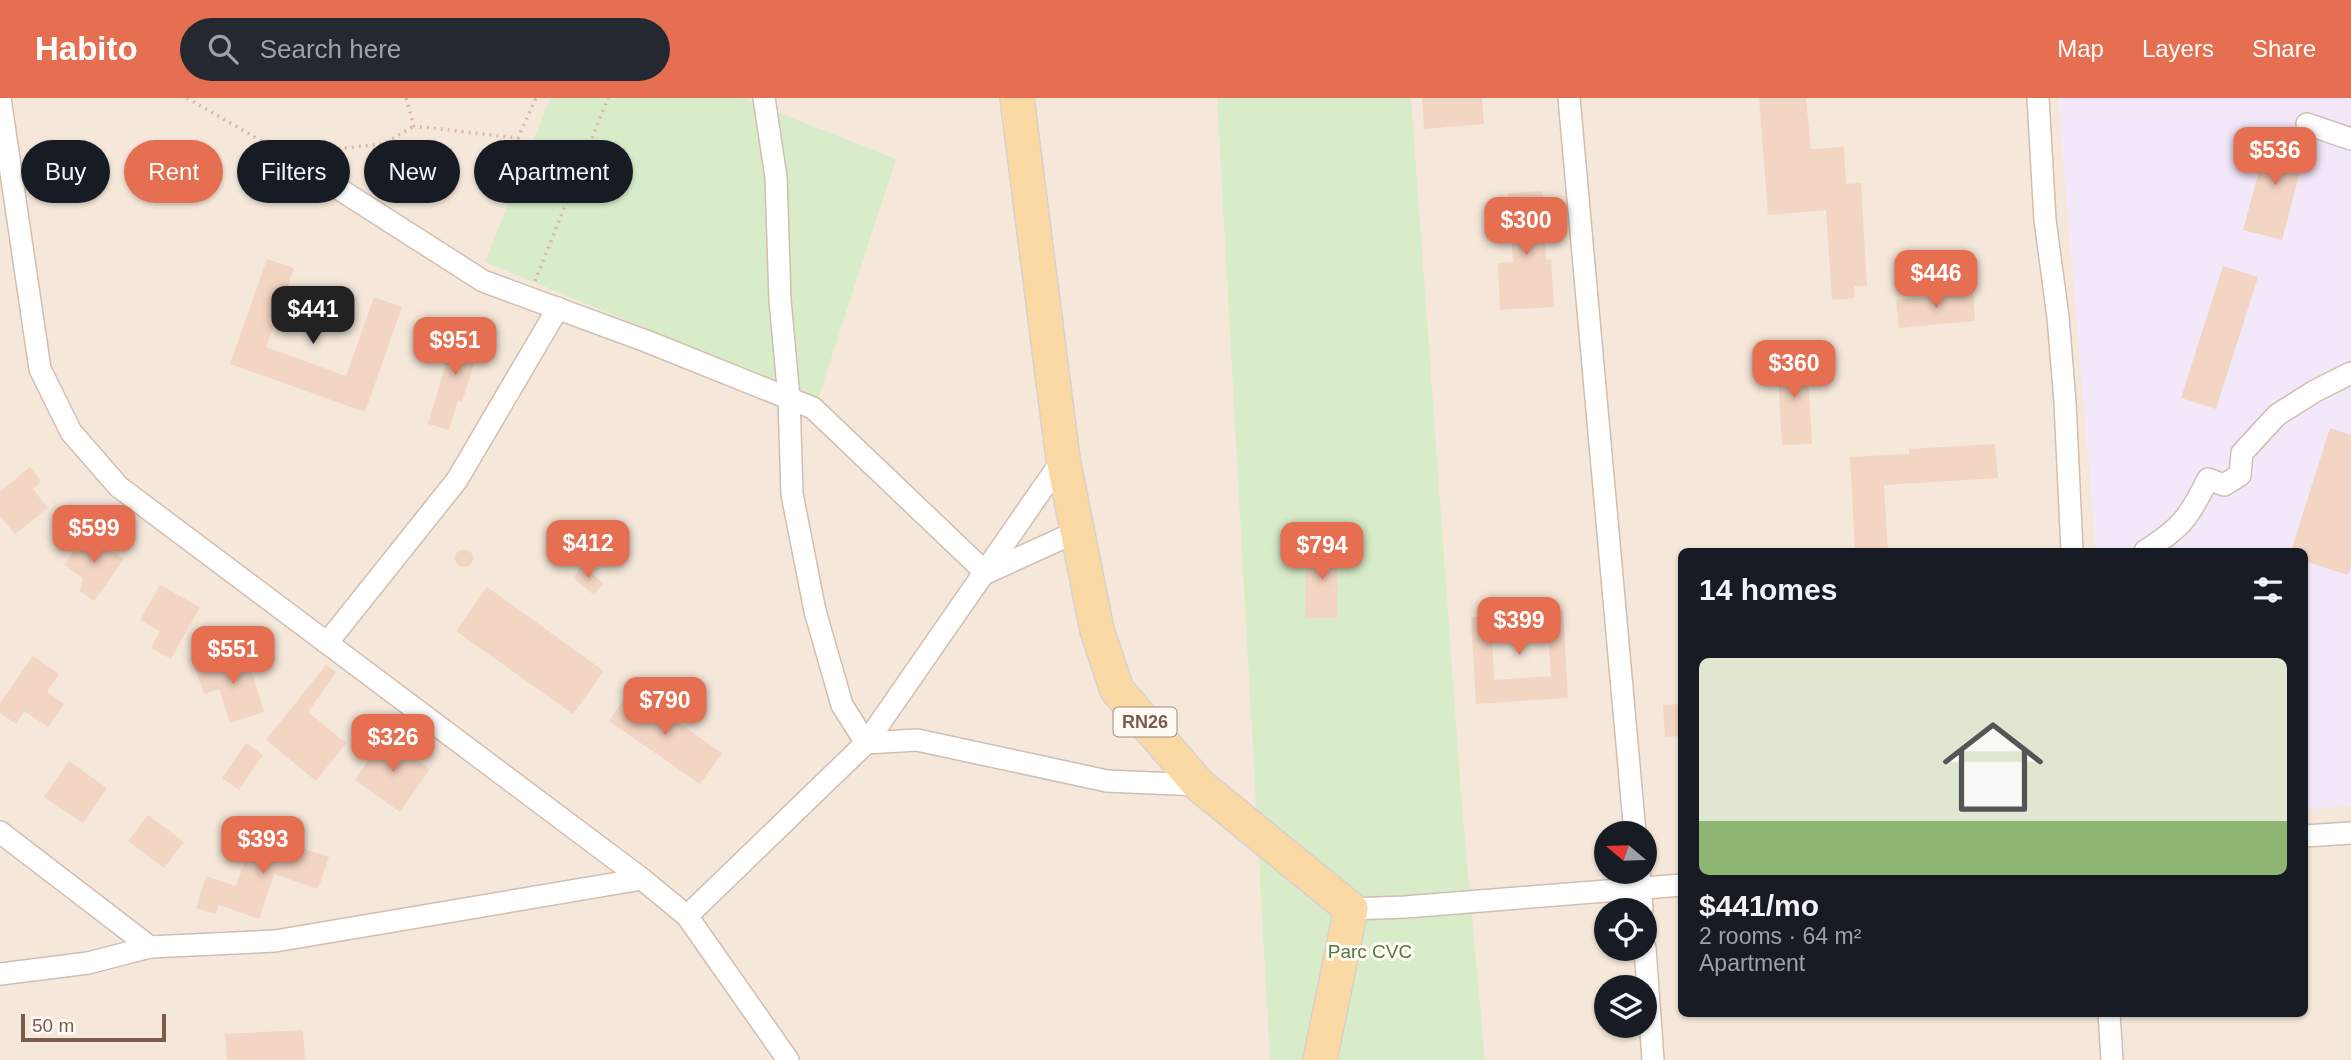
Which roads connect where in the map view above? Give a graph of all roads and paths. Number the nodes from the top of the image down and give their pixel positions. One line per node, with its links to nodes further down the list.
1 (1, 98): 25 (street)
2 (187, 98): 13 (path)
3 (406, 98): 11 (path)
4 (536, 98): 11 (path)
5 (608, 98): 16 (path)
6 (764, 98): 19 (street)
7 (1017, 98): 20 (main road, RN26)
8 (1569, 98): 28 (street)
9 (2038, 98): 22 (street)
10 (2307, 124): 12 (street)
11 (414, 126): 14 (path)
12 (2351, 139)
13 (260, 140)
14 (350, 148)
15 (350, 196): 16 (street)
16 (528, 297): 17 (street)
17 (558, 308): 19 (street); 25 (street)
18 (2351, 373): 23 (street)
19 (789, 398): 24 (street); 26 (street)
20 (1063, 459): 21 (main road, RN26); 24 (street)
21 (1076, 532): 24 (street); 27 (main road, RN26)
22 (2072, 548)
23 (2150, 548)
24 (986, 573): 26 (street)
25 (327, 643): 32 (street)
26 (866, 743): 27 (street); 37 (street)
27 (1199, 785): 36 (main road, RN26)
28 (1634, 821)
29 (0, 832): 38 (street)
30 (2351, 833): 31 (street)
31 (2308, 836)
32 (642, 878): 37 (street); 38 (street)
33 (1657, 882): 35 (street)
34 (1605, 884): 36 (street)
35 (1678, 885)
36 (1351, 909): 43 (main road)
37 (687, 916): 42 (street)
38 (150, 947): 40 (street)
39 (1646, 961): 44 (street)
40 (0, 974)
41 (2109, 1017): 45 (street)
42 (788, 1060)
43 (1320, 1060)
44 (1653, 1060)
45 (2112, 1060)

